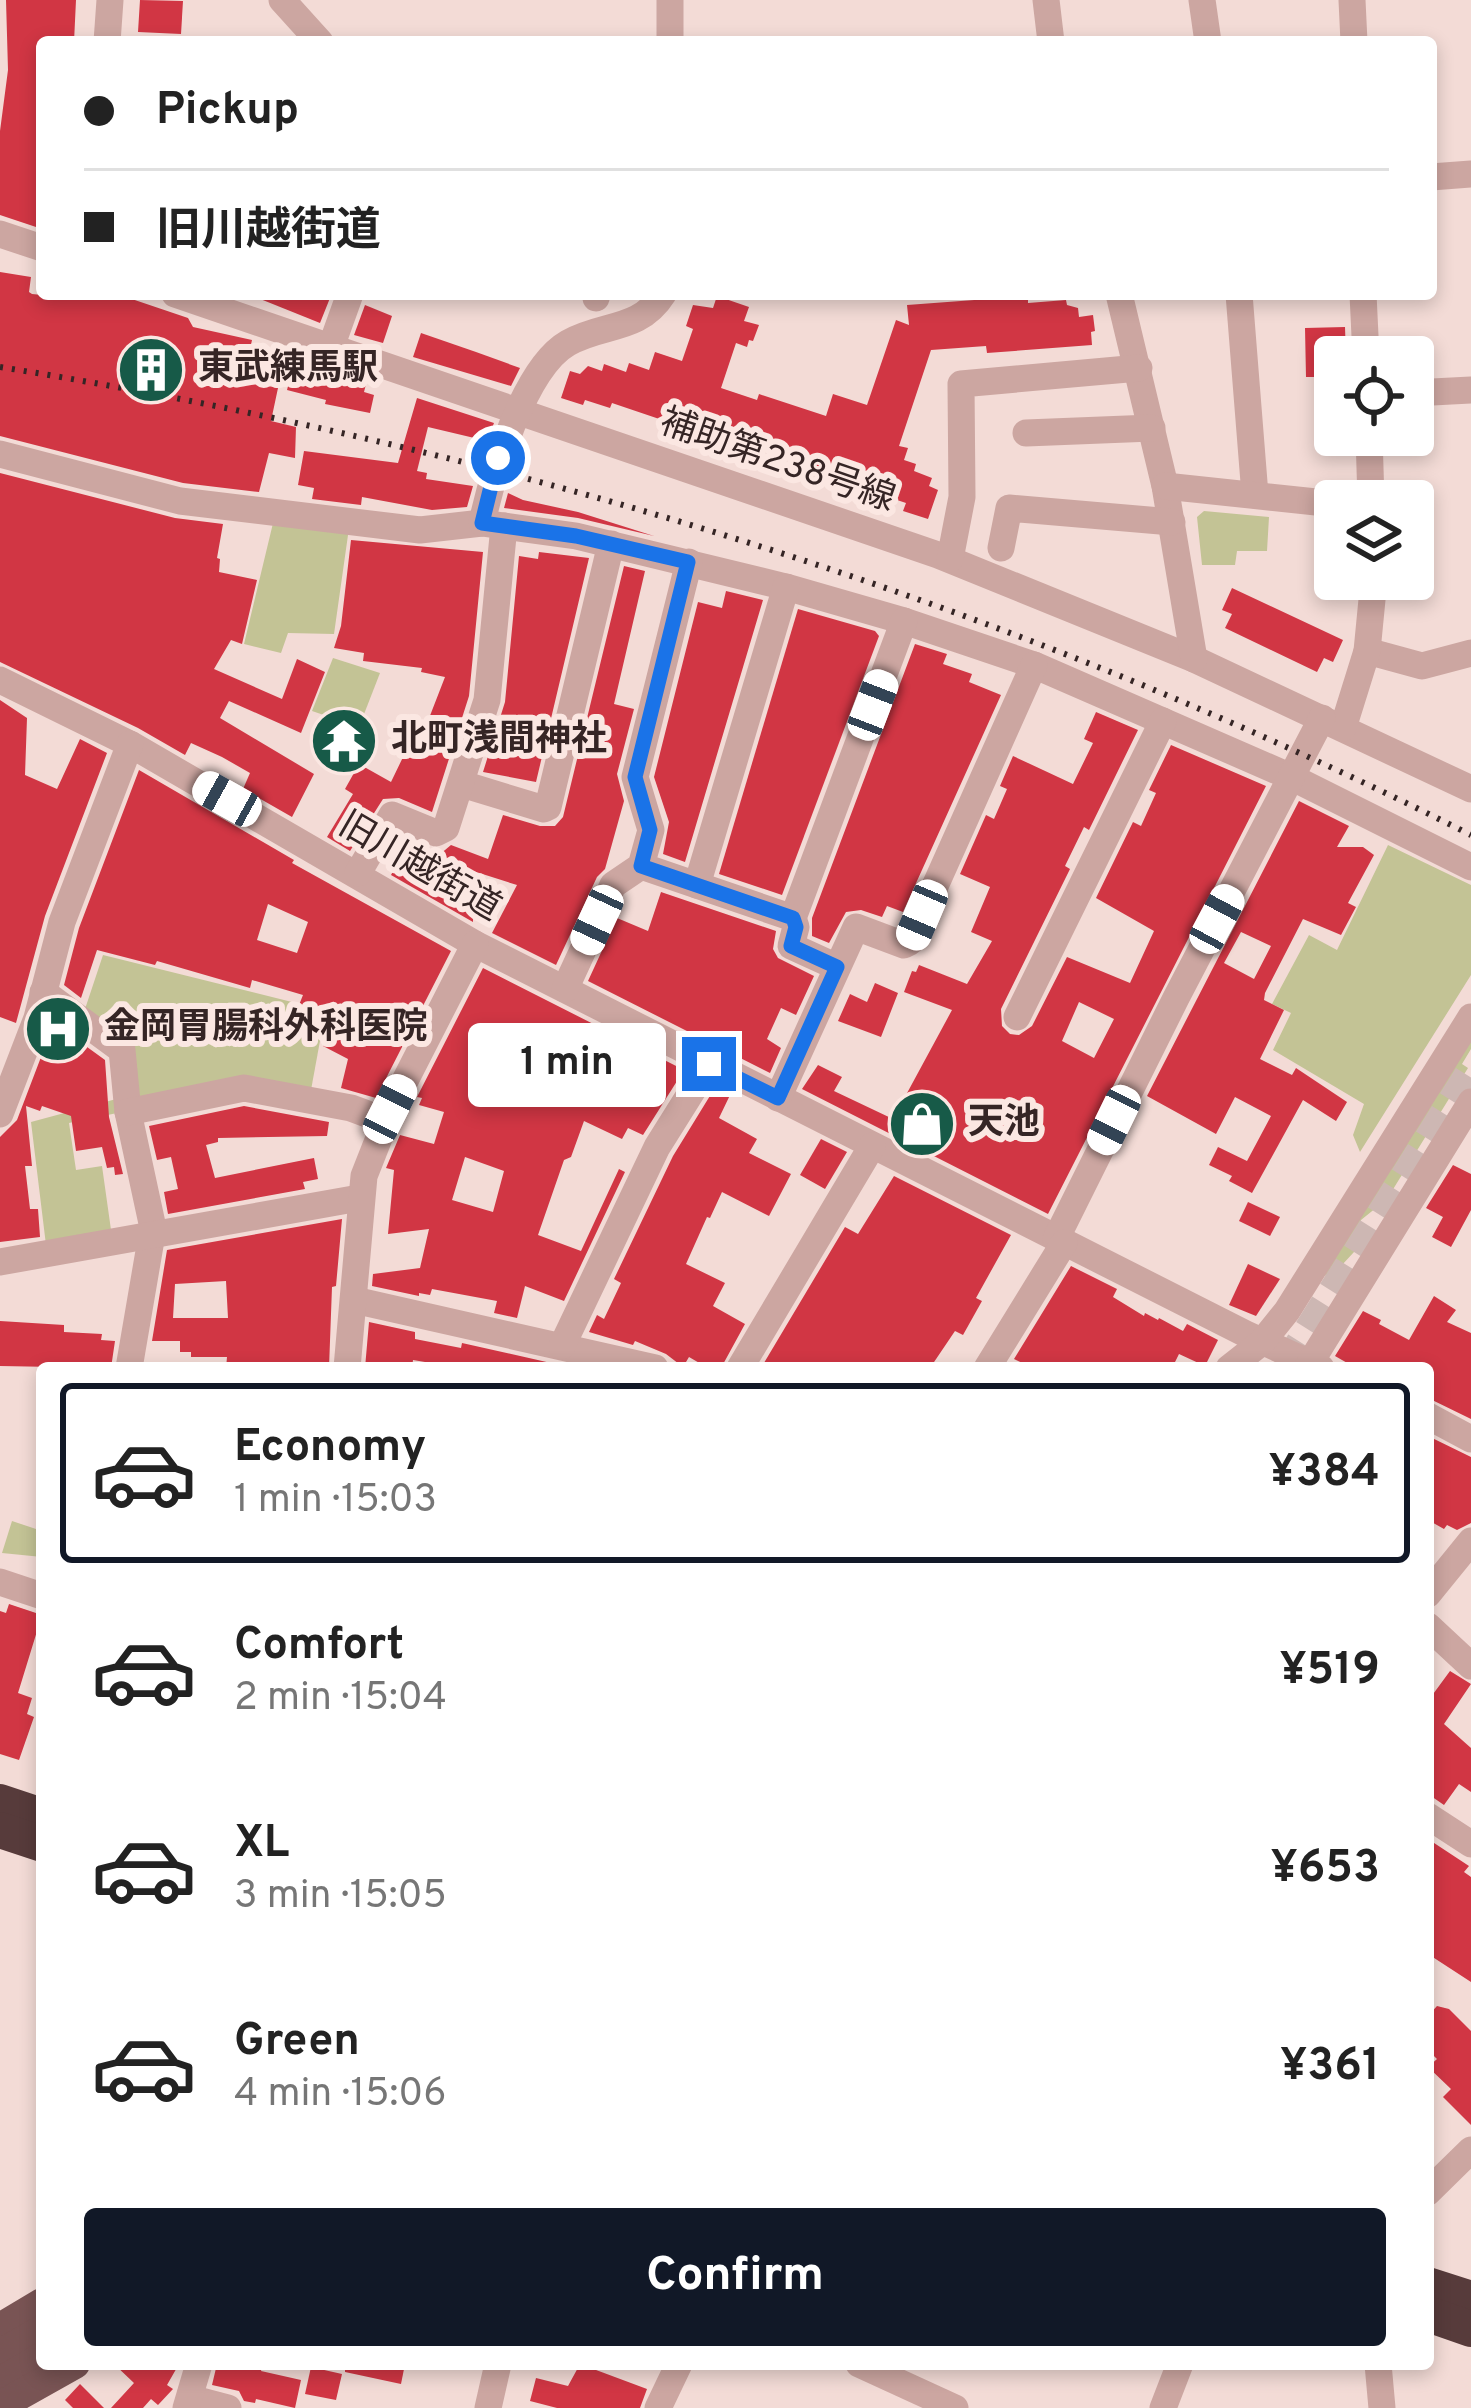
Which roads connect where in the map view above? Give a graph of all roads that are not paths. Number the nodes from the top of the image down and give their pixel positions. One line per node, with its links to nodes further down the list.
1 (110, 0): 7 (street)
2 (282, 0): 8 (street)
3 (670, 0): 9 (street)
4 (1046, 0): 10 (street)
5 (1202, 0): 11 (street)
6 (1352, 0): 12 (street)
7 (107, 36)
8 (315, 36)
9 (670, 36)
10 (1050, 36)
11 (1207, 36)
12 (1354, 36)
13 (1471, 174): 14 (street)
14 (1437, 177)
15 (193, 300): 22 (street, 補助第238号線)
16 (348, 300): 22 (street)
17 (658, 300): 26 (street)
18 (1121, 300): 23 (street)
19 (1239, 300): 31 (street)
20 (1364, 300): 21 (street)
21 (1365, 336)
22 (332, 347): 26 (street, 補助第238号線)
23 (1139, 368): 27 (street); 37 (street)
24 (1471, 390): 25 (street)
25 (1434, 392)
26 (519, 412): 34 (street); 37 (street, 補助第238号線)
27 (1152, 428): 28 (street); 30 (street)
28 (1026, 434)
29 (0, 454): 34 (street)
30 (1165, 486): 31 (street); 33 (street)
31 (1255, 495): 32 (street)
32 (1314, 502)
33 (1172, 522): 36 (street); 44 (street)
34 (493, 525): 35 (street); 51 (street)
35 (611, 544): 38 (street); 51 (street)
36 (1001, 548)
37 (950, 559): 44 (street, 補助第238号線)
38 (688, 562): 39 (street); 53 (street)
39 (786, 587): 41 (street); 56 (street)
40 (1371, 600): 42 (street)
41 (904, 621): 45 (street); 57 (street)
42 (1367, 651): 43 (street); 48 (street)
43 (1471, 653)
44 (1194, 658): 48 (street, 補助第238号線)
45 (1034, 665): 47 (street); 59 (street)
46 (0, 680): 49 (street, 旧川越街道)
47 (1163, 721): 50 (street); 62 (street)
48 (1333, 723): 50 (street); 52 (street, 補助第238号線)
49 (130, 743): 55 (street, 旧川越街道); 61 (street)
50 (1292, 777): 54 (street); 73 (street)
51 (462, 784): 55 (street)
52 (1471, 789)
53 (641, 866): 56 (street); 60 (street)
54 (1471, 867)
55 (358, 873): 58 (street, 旧川越街道)
56 (697, 885): 57 (street)
57 (793, 918): 59 (street)
58 (475, 944): 60 (street, 旧川越街道); 69 (street)
59 (837, 967): 65 (street)
60 (565, 989): 64 (street, 旧川越街道)
61 (44, 992): 67 (street); 68 (street)
62 (1017, 1017)
63 (1471, 1017): 76 (street)
64 (709, 1064): 65 (street, 旧川越街道); 77 (street)
65 (778, 1098): 70 (street, 旧川越街道)
66 (1471, 1102): 85 (street)
67 (128, 1112): 69 (street); 72 (street)
68 (0, 1114)
69 (386, 1121): 71 (street)
70 (872, 1146): 73 (street, 旧川越街道); 81 (street)
71 (359, 1198): 72 (street); 75 (street)
72 (153, 1237): 74 (street); 78 (street)
73 (1060, 1241): 76 (street, 旧川越街道); 82 (street)
74 (0, 1262)
75 (354, 1300): 77 (street); 79 (street)
76 (1262, 1342): 83 (street); 84 (street, 旧川越街道)
77 (562, 1346): 80 (street)
78 (130, 1362)
79 (348, 1362)
80 (630, 1362)
81 (744, 1362)
82 (990, 1362)
83 (1236, 1362)
84 (1304, 1362)
85 (1315, 1362)
86 (1434, 1419): 87 (street)
87 (1471, 1439)
88 (1471, 1541): 90 (street)
89 (0, 1582): 91 (street)
90 (1434, 1587)
91 (36, 1594)
92 (1434, 1632): 93 (street)
93 (1471, 1666)
94 (0, 1802): 95 (highway)
95 (36, 1814)
96 (1434, 1820): 99 (street)
97 (0, 1830): 98 (highway)
98 (36, 1842)
99 (1471, 1844)
100 (1471, 2150): 101 (street)
101 (1434, 2186)
102 (1434, 2287): 103 (highway)
103 (1471, 2299)
104 (36, 2307): 106 (main road)
105 (1434, 2316): 107 (highway)
106 (0, 2328)
107 (1471, 2330)
108 (36, 2333): 109 (main road)
109 (0, 2354)
110 (36, 2361): 118 (main road)
111 (64, 2370): 120 (main road)
112 (197, 2370): 119 (street)
113 (497, 2370): 122 (street)
114 (676, 2370): 123 (street)
115 (872, 2370): 124 (street)
116 (1178, 2370): 125 (street)
117 (1379, 2370): 126 (street)
118 (0, 2382)
119 (188, 2403): 121 (street)
120 (0, 2406)
121 (228, 2408)
122 (488, 2408)
123 (658, 2408)
124 (955, 2408)
125 (1162, 2408)
126 (1382, 2408)

